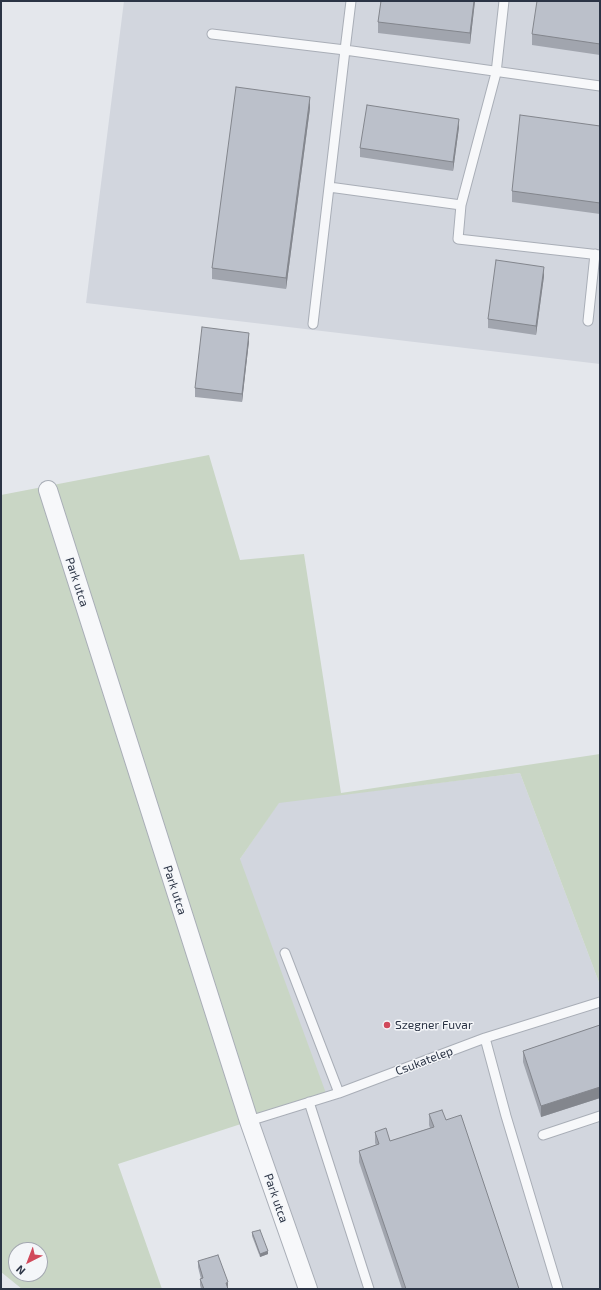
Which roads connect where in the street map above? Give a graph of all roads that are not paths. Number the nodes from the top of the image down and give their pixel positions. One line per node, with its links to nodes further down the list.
1 (351, 1): 4 (lane)
2 (504, 1): 5 (lane)
3 (212, 34): 4 (lane)
4 (345, 50): 5 (lane); 7 (lane)
5 (496, 73): 6 (lane); 8 (lane)
6 (600, 86)
7 (328, 187): 8 (lane); 11 (lane)
8 (461, 205): 9 (lane)
9 (598, 255): 10 (lane)
10 (588, 322)
11 (312, 324)
12 (48, 490): 19 (street, Park utca)
13 (286, 953): 16 (lane)
14 (600, 1002): 15 (lane, Csukatelep)
15 (485, 1038): 16 (lane, Csukatelep); 23 (lane)
16 (339, 1093): 17 (lane, Csukatelep)
17 (309, 1102): 19 (lane, Csukatelep); 22 (lane)
18 (600, 1116): 20 (lane)
19 (249, 1121): 21 (street, Park utca)
20 (543, 1134)
21 (308, 1289)
22 (369, 1289)
23 (558, 1289)

